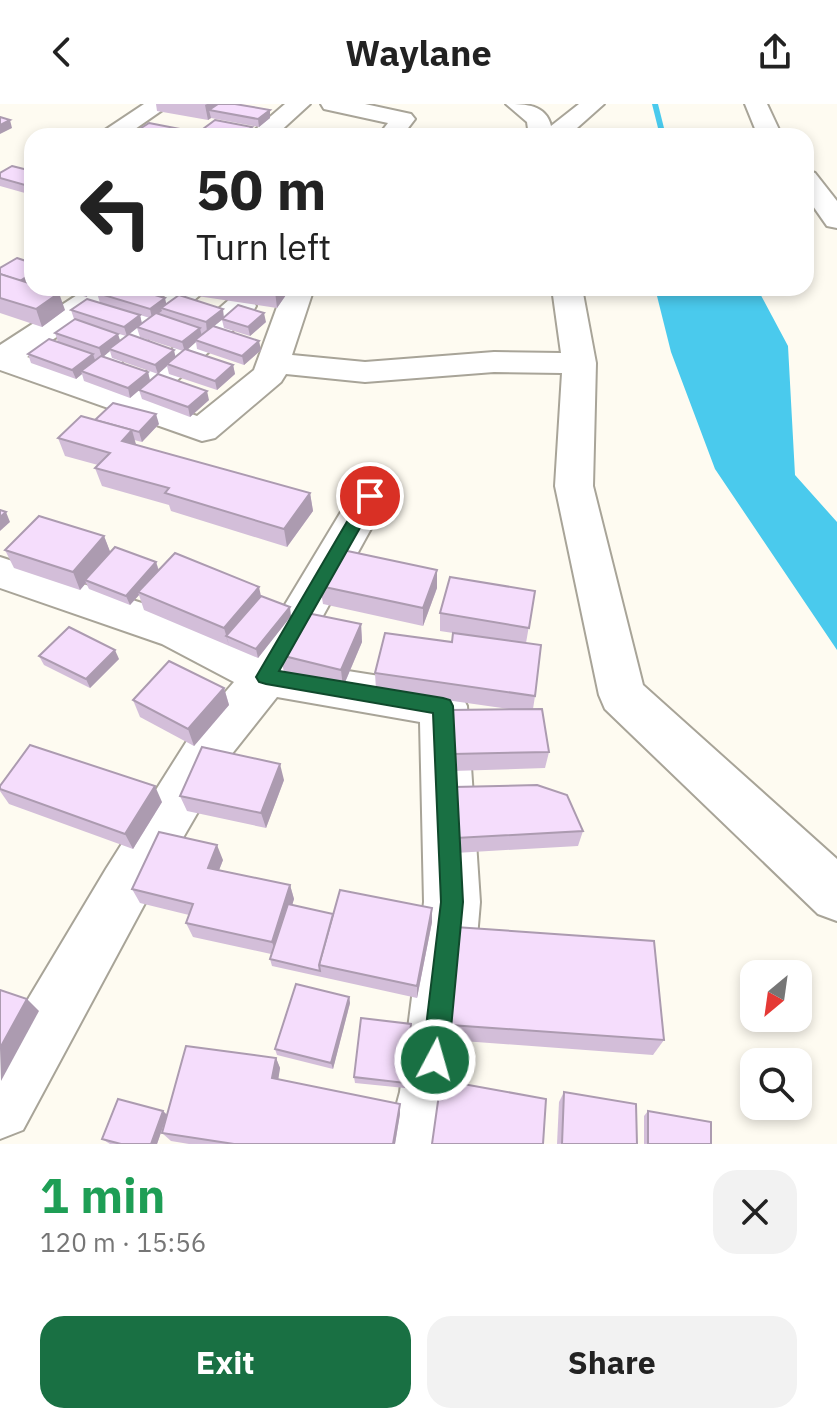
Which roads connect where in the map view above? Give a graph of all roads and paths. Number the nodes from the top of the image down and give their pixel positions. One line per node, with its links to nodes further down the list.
1 (160, 104): 7 (street)
2 (299, 104): 8 (street)
3 (332, 104): 9 (street)
4 (517, 104): 10 (street)
5 (593, 104): 11 (street)
6 (756, 104): 12 (street)
7 (121, 128)
8 (270, 128)
9 (396, 128)
10 (540, 128)
11 (563, 128)
12 (766, 128)
13 (814, 189): 14 (street)
14 (837, 220)
15 (97, 296): 20 (street)
16 (184, 296): 23 (street)
17 (296, 296): 21 (street)
18 (568, 296): 22 (street)
19 (241, 306): 24 (street)
20 (1, 359): 23 (street)
21 (273, 363): 22 (street); 24 (street)
22 (579, 363): 28 (street)
23 (75, 384): 24 (street)
24 (130, 404)
25 (370, 496): 27 (street)
26 (4, 578): 27 (street)
27 (266, 677): 29 (street); 30 (street)
28 (837, 895)
29 (0, 1107)
30 (419, 1144)

